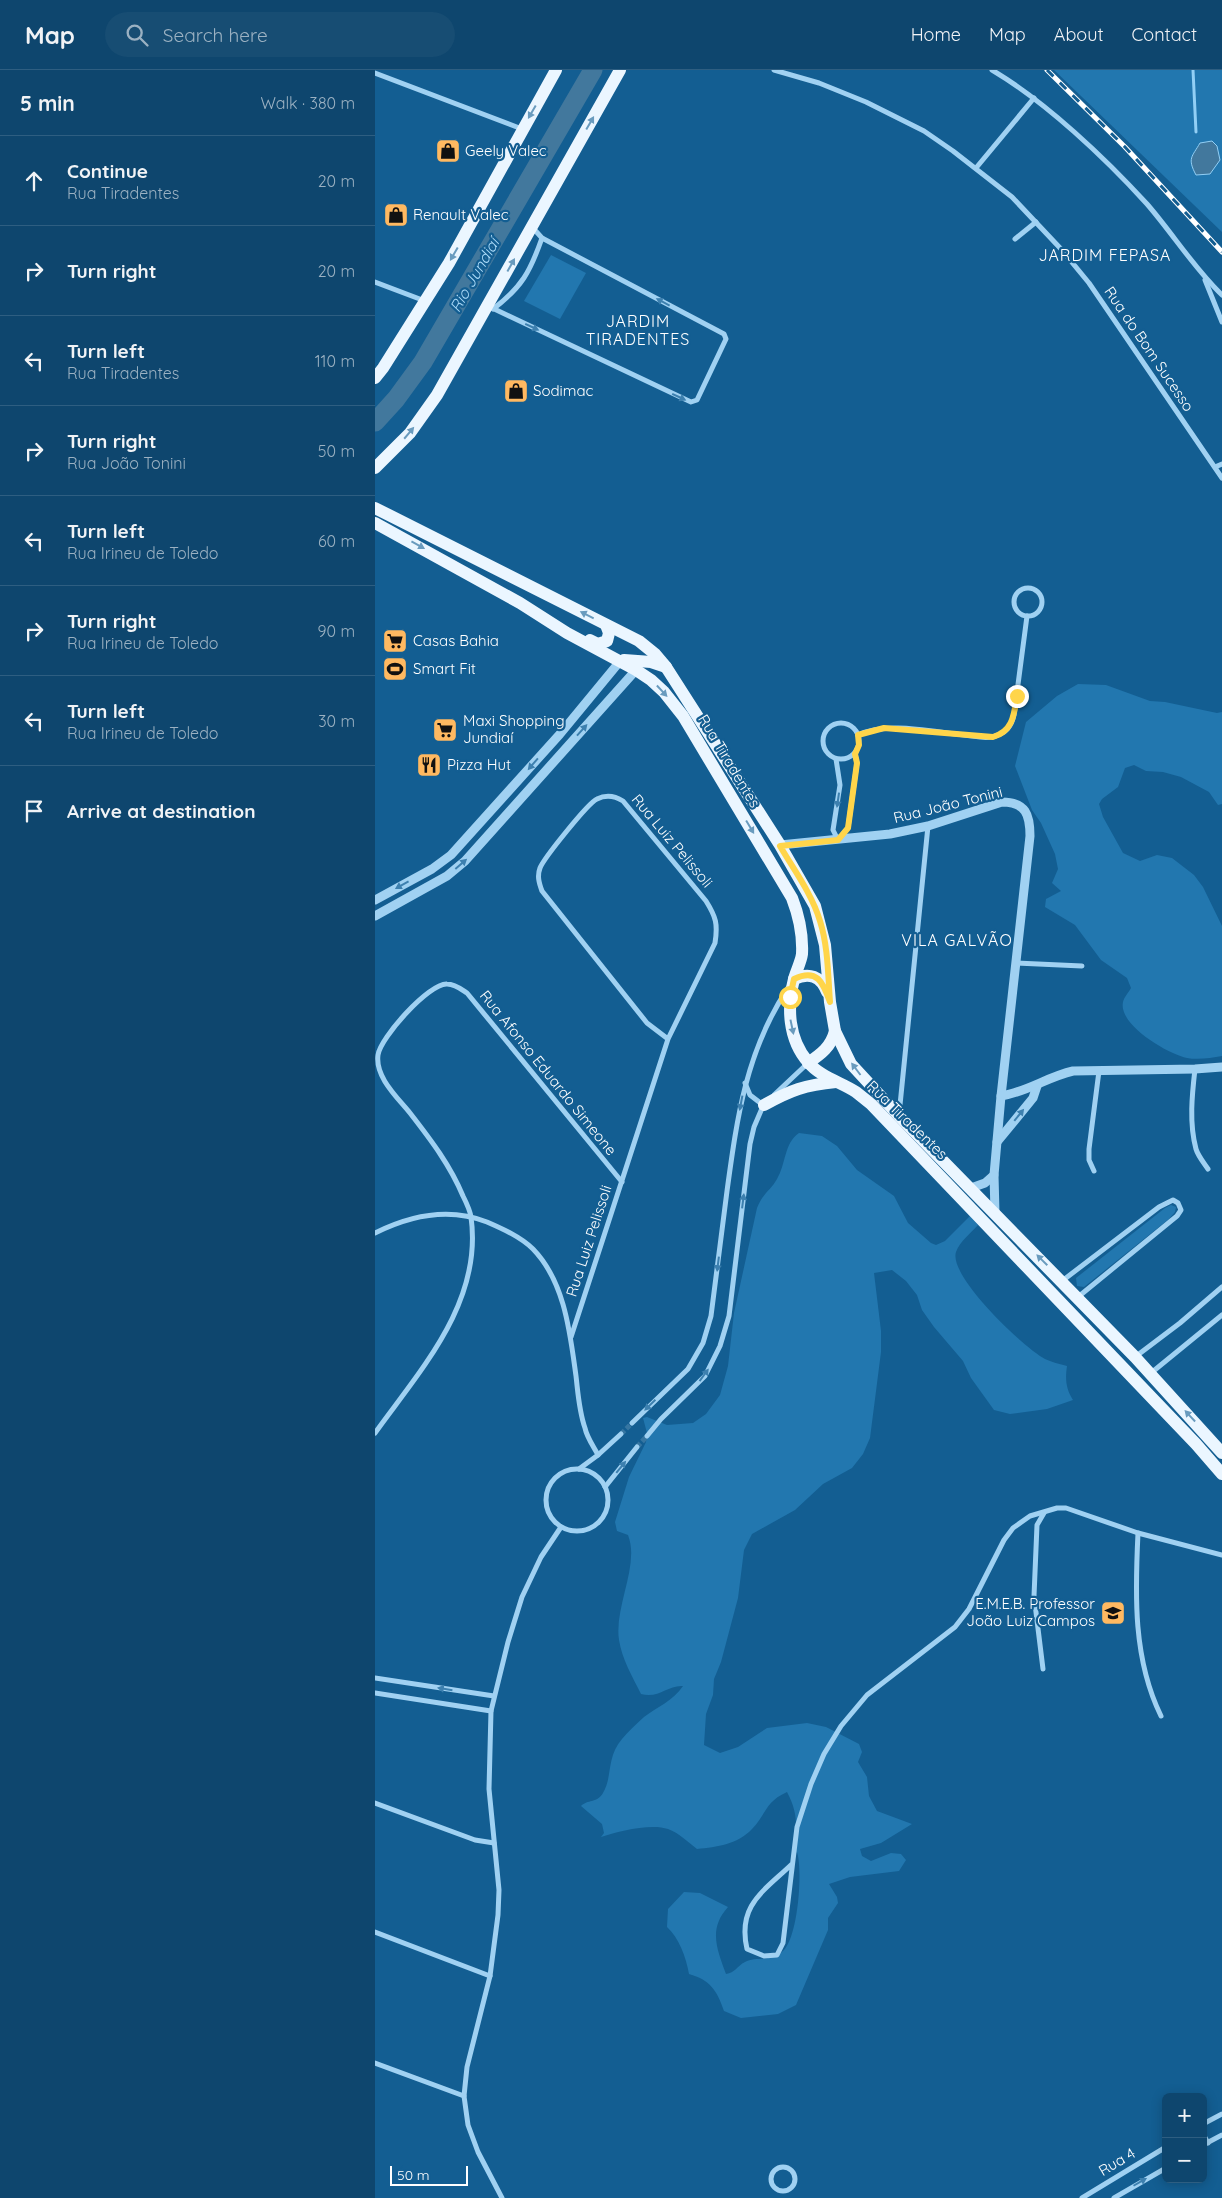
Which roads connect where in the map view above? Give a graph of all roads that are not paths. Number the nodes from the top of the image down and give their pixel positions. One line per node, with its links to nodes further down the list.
1 (556, 70): 7 (main road, one-way to 7)
2 (620, 70): 10 (main road, one-way to 2)
3 (773, 70): 8 (street, Rua do Bom Sucesso)
4 (992, 70): 6 (street)
5 (375, 73): 7 (street)
6 (1033, 98): 8 (street); 13 (street)
7 (523, 129): 16 (main road, one-way to 16)
8 (976, 168): 9 (street, Rua do Bom Sucesso)
9 (1036, 222): 12 (street); 21 (street, Rua do Bom Sucesso)
10 (532, 226): 11 (street); 17 (main road, one-way to 10)
11 (542, 238): 17 (street); 17 (street, one-way to 11)
12 (1015, 239)
13 (1204, 277): 15 (street); 18 (street)
14 (375, 282): 16 (street)
15 (1222, 295)
16 (425, 301): 19 (main road)
17 (491, 307): 22 (main road, one-way to 17)
18 (1222, 322)
19 (375, 378)
20 (1222, 464): 21 (street)
21 (1215, 467): 23 (street, Rua do Bom Sucesso)
22 (375, 468)
23 (1222, 478)
24 (375, 508): 27 (main road, Rua Tiradentes, one-way to 24)
25 (375, 523): 28 (main road, Rua Tiradentes, one-way to 28)
26 (1027, 616): 26 (street); 33 (street)
27 (606, 625): 28 (main road); 29 (main road, Rua Tiradentes)
28 (567, 633): 30 (main road, Rua Tiradentes)
29 (639, 642): 31 (main road); 32 (main road, Rua Tiradentes)
30 (621, 660): 31 (main road, Rua Tiradentes); 39 (street, one-way to 39)
31 (638, 666): 32 (main road); 40 (street, one-way to 31); 45 (main road, Rua Tiradentes, one-way to 45)
32 (666, 667): 38 (main road, Rua Tiradentes)
33 (858, 735): 34 (street); 35 (street)
34 (855, 754): 35 (street); 37 (street)
35 (836, 759): 37 (street, one-way to 37)
36 (928, 826): 37 (street, Rua João Tonini); 43 (street, Rua João Tonini); 58 (street)
37 (838, 840): 38 (street, Rua João Tonini)
38 (780, 846): 46 (main road, Rua Tiradentes)
39 (451, 855): 40 (street); 41 (street, one-way to 41)
40 (429, 887): 42 (street)
41 (375, 900)
42 (375, 916)
43 (1016, 963): 44 (street); 56 (street, Rua João Tonini)
44 (1082, 966)
45 (794, 979): 46 (main road); 49 (main road, Rua Tiradentes, one-way to 49); 54 (street)
46 (830, 1002): 47 (main road, Rua Tiradentes)
47 (835, 1030): 49 (main road); 58 (main road, Rua Tiradentes, one-way to 47)
48 (668, 1039): 48 (street, Rua Luiz Pelissoli); 63 (street, Rua Luiz Pelissoli)
49 (808, 1063): 53 (main road, Rua Tiradentes); 57 (street)
50 (1222, 1067): 51 (street)
51 (1195, 1069): 52 (street); 60 (street)
52 (1099, 1070): 55 (street); 61 (street)
53 (836, 1082): 57 (main road); 83 (main road, Rua Tiradentes)
54 (745, 1083): 57 (street); 75 (street, one-way to 75)
55 (1037, 1086): 56 (street); 59 (street, one-way to 55)
56 (1001, 1096): 59 (street, Rua João Tonini)
57 (764, 1105): 78 (street, one-way to 57)
58 (899, 1116): 64 (main road, Rua Tiradentes)
59 (997, 1142): 62 (street, Rua João Tonini)
60 (1208, 1169)
61 (1094, 1171)
62 (994, 1174): 64 (street); 65 (street, Rua João Tonini)
63 (622, 1182): 66 (street, Rua Afonso Eduardo Simeone); 72 (street, Rua Luiz Pelissoli)
64 (971, 1188): 65 (main road, Rua Tiradentes)
65 (995, 1213): 68 (main road, Rua Tiradentes, one-way to 65)
66 (471, 1216): 67 (street); 72 (street); 76 (street, Rua Afonso Eduardo Simeone)
67 (375, 1233)
68 (1062, 1281): 70 (main road, Rua Tiradentes); 70 (street)
69 (1222, 1286): 73 (street)
70 (1078, 1298): 73 (main road, Rua Tiradentes)
71 (1222, 1315): 74 (street)
72 (571, 1337): 81 (street)
73 (1135, 1357): 74 (main road, Rua Tiradentes)
74 (1150, 1374): 80 (main road, Rua Tiradentes, one-way to 74)
75 (632, 1423)
76 (375, 1433)
77 (621, 1434): 81 (street)
78 (647, 1436)
79 (637, 1448): 84 (street, one-way to 79)
80 (1222, 1453)
81 (598, 1455): 82 (street)
82 (579, 1468): 84 (street); 86 (street)
83 (1222, 1474)
84 (605, 1487): 86 (street)
85 (1044, 1512): 87 (street); 89 (street); 97 (street)
86 (561, 1527): 92 (street)
87 (1138, 1533): 88 (street); 94 (street)
88 (1222, 1555)
89 (1043, 1669)
90 (375, 1678): 92 (street, one-way to 90)
91 (375, 1693): 93 (street)
92 (494, 1696): 93 (street)
93 (491, 1711): 96 (street)
94 (1161, 1716)
95 (375, 1803): 96 (street)
96 (495, 1843): 99 (street)
97 (792, 1864): 97 (street)
98 (375, 1932): 99 (street)
99 (491, 1976): 101 (street)
100 (375, 2063): 101 (street)
101 (465, 2096): 109 (street)
102 (1222, 2114): 103 (street)
103 (1207, 2122)
104 (1222, 2134): 105 (street)
105 (1207, 2143)
106 (1162, 2150): 111 (street, Rua 4)
107 (1162, 2170): 112 (street, Rua 4, one-way to 107)
108 (779, 2191): 108 (street); 110 (street)
109 (502, 2198)
110 (777, 2198)
111 (1082, 2198)
112 (1114, 2198)

